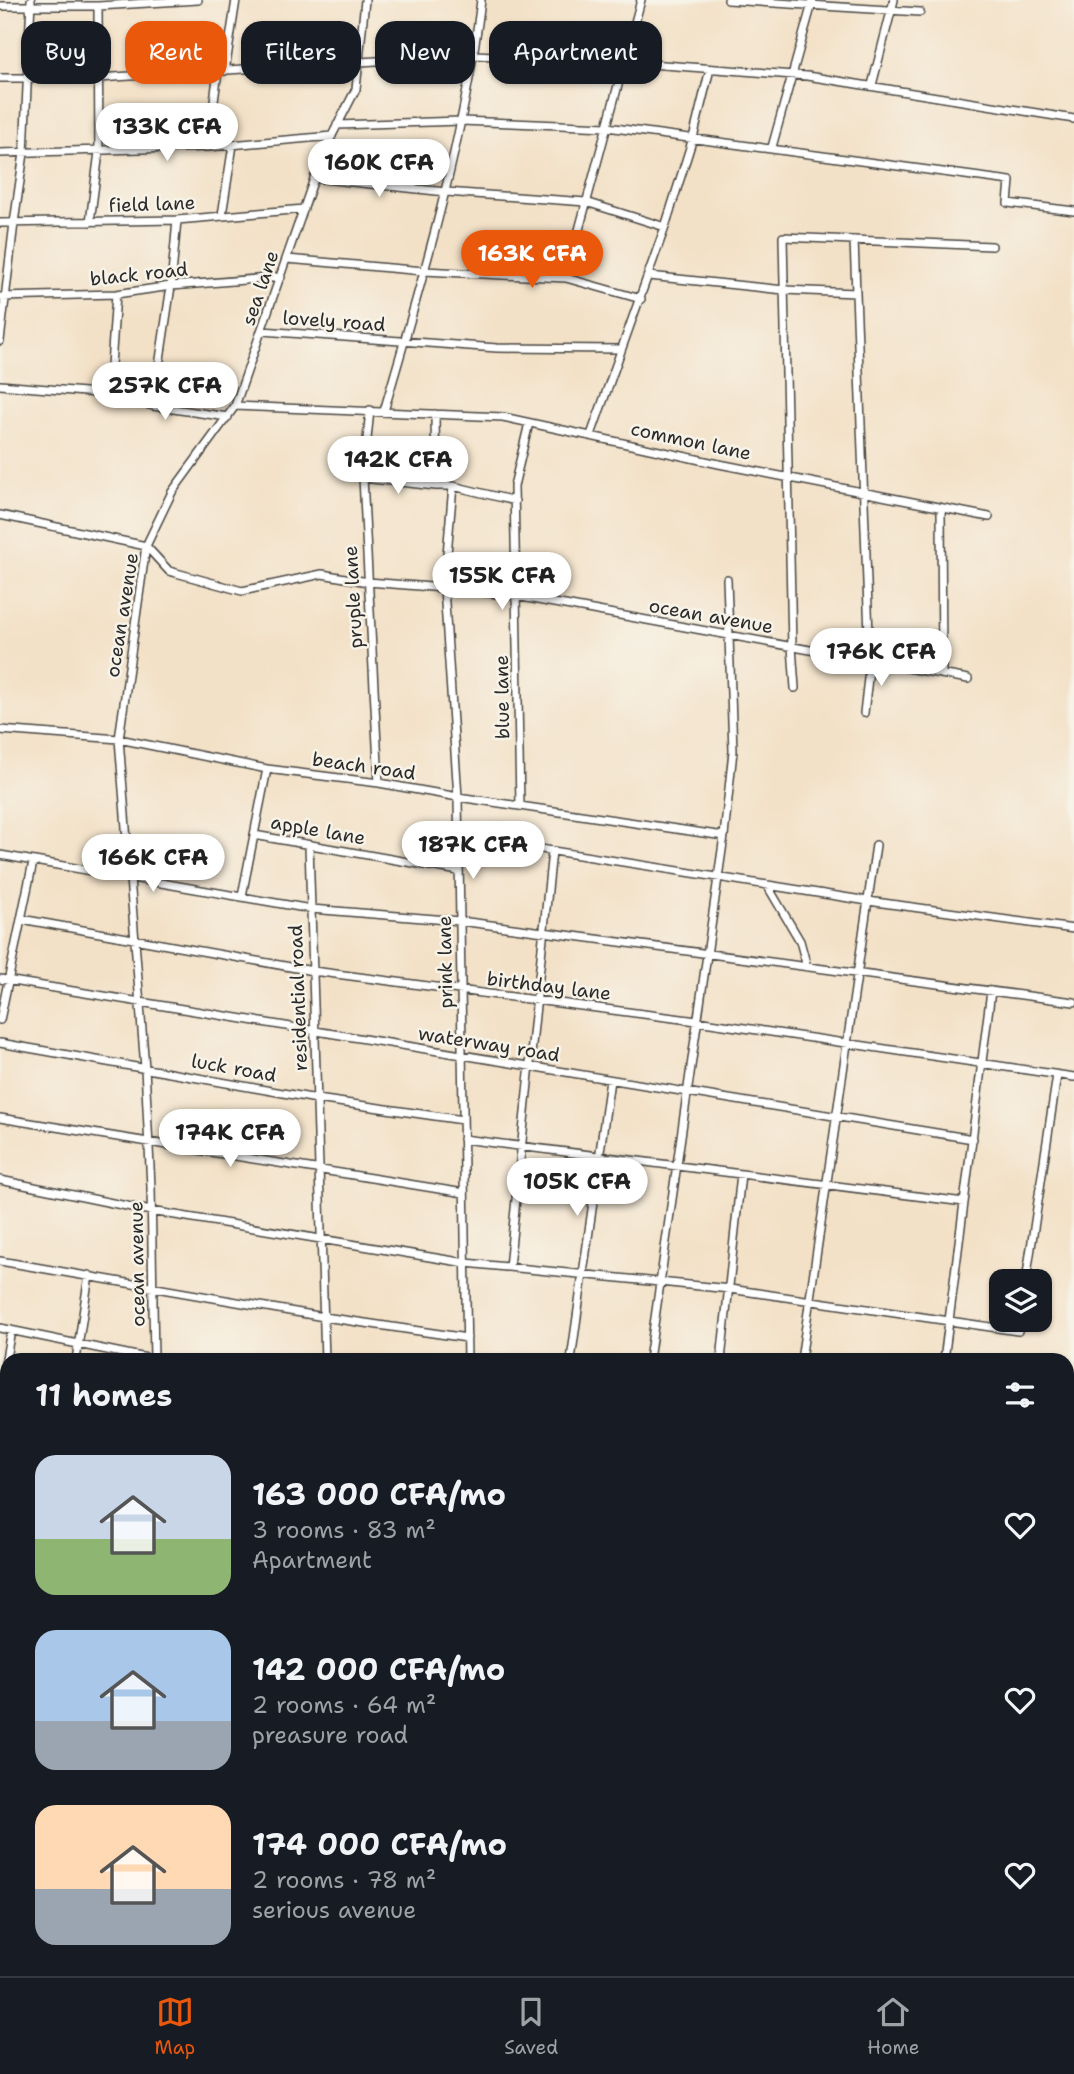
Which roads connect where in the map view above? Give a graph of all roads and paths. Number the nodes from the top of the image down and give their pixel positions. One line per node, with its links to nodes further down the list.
1 (198, 0): 11 (street)
2 (236, 0): 18 (street)
3 (365, 0): 17 (street, sea lane)
4 (481, 0): 19 (street)
5 (641, 0): 16 (street)
6 (728, 0): 9 (street)
7 (894, 0): 12 (street)
8 (30, 3): 10 (street); 11 (street); 14 (street)
9 (813, 3): 12 (street); 22 (street)
10 (0, 6)
11 (98, 6): 15 (street)
12 (891, 10): 13 (street); 31 (street)
13 (920, 12)
14 (30, 21)
15 (98, 21)
16 (635, 21)
17 (361, 41)
18 (227, 46)
19 (475, 47)
20 (662, 65): 21 (street)
21 (710, 69): 22 (street); 37 (street)
22 (792, 76): 31 (street); 40 (street)
23 (0, 78): 24 (street)
24 (21, 78)
25 (29, 84): 43 (street)
26 (98, 84): 41 (street)
27 (220, 84): 39 (street)
28 (357, 84): 34 (street, sea lane)
29 (468, 84): 33 (street)
30 (618, 84): 35 (street)
31 (872, 85): 32 (street)
32 (1074, 119)
33 (461, 121): 34 (street); 35 (street); 45 (street)
34 (337, 125): 36 (street, sea lane)
35 (607, 127): 37 (street); 46 (street)
36 (332, 136): 38 (street); 44 (street, sea lane)
37 (693, 138): 40 (street); 54 (street)
38 (233, 145): 39 (street); 49 (street)
39 (208, 147): 41 (street)
40 (772, 147): 48 (street)
41 (99, 152): 43 (street); 51 (street)
42 (0, 153): 43 (street)
43 (24, 153): 53 (street)
44 (314, 178): 45 (street); 47 (street, sea lane)
45 (446, 192): 46 (street); 58 (street)
46 (586, 202): 54 (street); 61 (street)
47 (304, 209): 49 (street, field lane); 57 (street, sea lane)
48 (1074, 211)
49 (222, 215): 50 (street, field lane)
50 (177, 220): 51 (street, field lane); 62 (street)
51 (90, 222): 53 (street, field lane)
52 (0, 223): 53 (street, field lane)
53 (13, 223): 66 (street)
54 (666, 227): 59 (street)
55 (854, 240): 56 (street); 63 (street); 64 (street)
56 (992, 246)
57 (287, 259): 58 (street); 60 (street, sea lane)
58 (424, 271): 61 (street); 70 (street)
59 (649, 276): 63 (street); 67 (street)
60 (281, 277): 62 (street, black road); 68 (street, sea lane)
61 (566, 278): 67 (street)
62 (172, 286): 65 (street, black road); 74 (street)
63 (784, 290): 64 (street); 83 (street)
64 (856, 293): 86 (street)
65 (116, 295): 66 (street, black road); 73 (street)
66 (2, 297): 69 (street)
67 (641, 299): 71 (street)
68 (262, 331): 70 (street, lovely road); 75 (street, sea lane)
69 (0, 341)
70 (405, 341): 71 (street, lovely road); 77 (street)
71 (621, 349): 81 (street)
72 (0, 385): 73 (street)
73 (109, 394): 74 (street)
74 (152, 406): 79 (street)
75 (235, 406): 76 (street, common lane); 79 (street, sea lane)
76 (370, 410): 77 (street, common lane); 82 (street, pruple lane)
77 (384, 411): 78 (street, common lane)
78 (435, 414): 80 (street, common lane); 84 (street)
79 (228, 416): 91 (street, sea lane)
80 (529, 423): 81 (street, common lane); 87 (street, blue lane)
81 (591, 435): 83 (street, common lane)
82 (363, 478): 84 (street); 93 (street, pruple lane)
83 (788, 478): 86 (street, common lane); 97 (street)
84 (436, 486): 85 (street)
85 (453, 486): 87 (street); 94 (street, prink lane)
86 (864, 493): 88 (street, common lane); 98 (street)
87 (515, 500): 95 (street, blue lane)
88 (941, 508): 90 (street, common lane); 99 (street)
89 (0, 514): 91 (street)
90 (989, 517)
91 (146, 546): 93 (street, ocean avenue); 104 (street, ocean avenue)
92 (727, 579): 96 (street)
93 (368, 582): 94 (street, ocean avenue); 106 (street, pruple lane)
94 (444, 588): 95 (street, ocean avenue); 107 (street, prink lane)
95 (516, 596): 96 (street, ocean avenue); 108 (street, blue lane)
96 (729, 636): 97 (street, ocean avenue); 111 (street)
97 (792, 647): 98 (street, ocean avenue); 101 (street)
98 (870, 661): 99 (street, ocean avenue); 102 (street)
99 (942, 674): 100 (street, ocean avenue)
100 (968, 679)
101 (795, 688)
102 (864, 713)
103 (0, 730): 104 (street, beach road)
104 (119, 739): 105 (street, beach road); 118 (street, ocean avenue)
105 (267, 769): 106 (street, beach road); 109 (street)
106 (379, 782): 107 (street, beach road)
107 (458, 797): 108 (street, beach road); 110 (street, prink lane)
108 (520, 805): 111 (street, beach road)
109 (254, 835): 112 (street, apple lane); 121 (street)
110 (459, 836): 114 (street); 117 (street, prink lane)
111 (724, 836): 119 (street)
112 (309, 845): 117 (street, apple lane); 123 (street, residential road)
113 (876, 845): 122 (street)
114 (552, 851): 119 (street); 127 (street)
115 (0, 855): 116 (street)
116 (33, 862): 118 (street); 124 (street)
117 (459, 871): 125 (street, prink lane)
118 (131, 877): 121 (street); 128 (street, ocean avenue)
119 (718, 878): 120 (street); 129 (street)
120 (767, 885): 122 (street); 130 (street)
121 (242, 896): 123 (street)
122 (868, 901): 126 (street); 132 (street)
123 (311, 909): 125 (street); 131 (street, residential road)
124 (21, 919): 128 (street, birthday lane); 134 (street)
125 (460, 921): 127 (street); 135 (street, prink lane)
126 (1074, 929)
127 (544, 932): 129 (street); 137 (street)
128 (134, 940): 131 (street, birthday lane); 138 (street, ocean avenue)
129 (707, 954): 130 (street); 141 (street)
130 (807, 967): 132 (street)
131 (313, 971): 135 (street, birthday lane); 142 (street, residential road)
132 (857, 974): 136 (street); 144 (street)
133 (0, 979): 134 (street, waterway road)
134 (9, 981): 138 (street, waterway road); 140 (street)
135 (462, 990): 137 (street, birthday lane); 145 (street, prink lane)
136 (992, 991): 139 (street); 146 (street)
137 (537, 1000): 141 (street, birthday lane); 147 (street)
138 (140, 1002): 142 (street, waterway road); 148 (street, ocean avenue)
139 (1074, 1002)
140 (0, 1020)
141 (697, 1021): 144 (street, birthday lane); 152 (street)
142 (315, 1031): 145 (street, waterway road); 153 (street, residential road)
143 (0, 1043): 148 (street, luck road)
144 (847, 1043): 146 (street, birthday lane); 154 (street)
145 (463, 1056): 147 (street, waterway road); 156 (street, prink lane)
146 (982, 1064): 149 (street, birthday lane); 158 (street)
147 (530, 1067): 151 (street, waterway road); 160 (street)
148 (145, 1068): 153 (street, luck road); 159 (street, ocean avenue)
149 (1057, 1075): 150 (street, birthday lane); 174 (street)
150 (1074, 1077)
151 (610, 1080): 152 (street, waterway road); 161 (street)
152 (687, 1092): 154 (street, waterway road); 162 (street)
153 (317, 1099): 156 (street, luck road); 163 (street, residential road)
154 (837, 1117): 158 (street, waterway road); 166 (street)
155 (0, 1118): 159 (street)
156 (463, 1120): 157 (street, prink lane)
157 (463, 1139): 160 (street); 167 (street, prink lane)
158 (973, 1139): 168 (street)
159 (149, 1142): 163 (street); 169 (street, ocean avenue)
160 (522, 1146): 161 (street); 173 (street)
161 (600, 1156): 162 (street); 176 (street)
162 (677, 1166): 164 (street); 177 (street)
163 (319, 1169): 167 (street); 170 (street, residential road)
164 (741, 1174): 166 (street); 179 (street)
165 (0, 1180): 169 (street)
166 (827, 1184): 168 (street); 180 (street)
167 (464, 1193): 172 (street, prink lane)
168 (964, 1202): 182 (street)
169 (151, 1211): 170 (street); 178 (street, ocean avenue)
170 (321, 1239): 172 (street); 181 (street, residential road)
171 (0, 1261): 175 (street)
172 (466, 1263): 173 (street); 186 (street, prink lane)
173 (509, 1267): 176 (street)
174 (1028, 1269)
175 (89, 1275): 178 (street); 187 (street)
176 (583, 1275): 177 (street); 194 (street)
177 (660, 1282): 179 (street); 195 (street)
178 (153, 1286): 181 (street); 191 (street, ocean avenue)
179 (730, 1289): 180 (street); 196 (street)
180 (810, 1301): 182 (street); 197 (street)
181 (324, 1317): 186 (street); 192 (street, residential road)
182 (949, 1320): 183 (street); 198 (street)
183 (989, 1326)
184 (0, 1328): 185 (street)
185 (11, 1330): 187 (street); 188 (street)
186 (467, 1338): 193 (street, prink lane)
187 (78, 1345): 189 (street); 190 (street)
188 (7, 1353)
189 (77, 1353)
190 (119, 1353)
191 (155, 1353)
192 (325, 1353)
193 (467, 1353)
194 (572, 1353)
195 (650, 1353)
196 (722, 1353)
197 (802, 1353)
198 (945, 1353)

